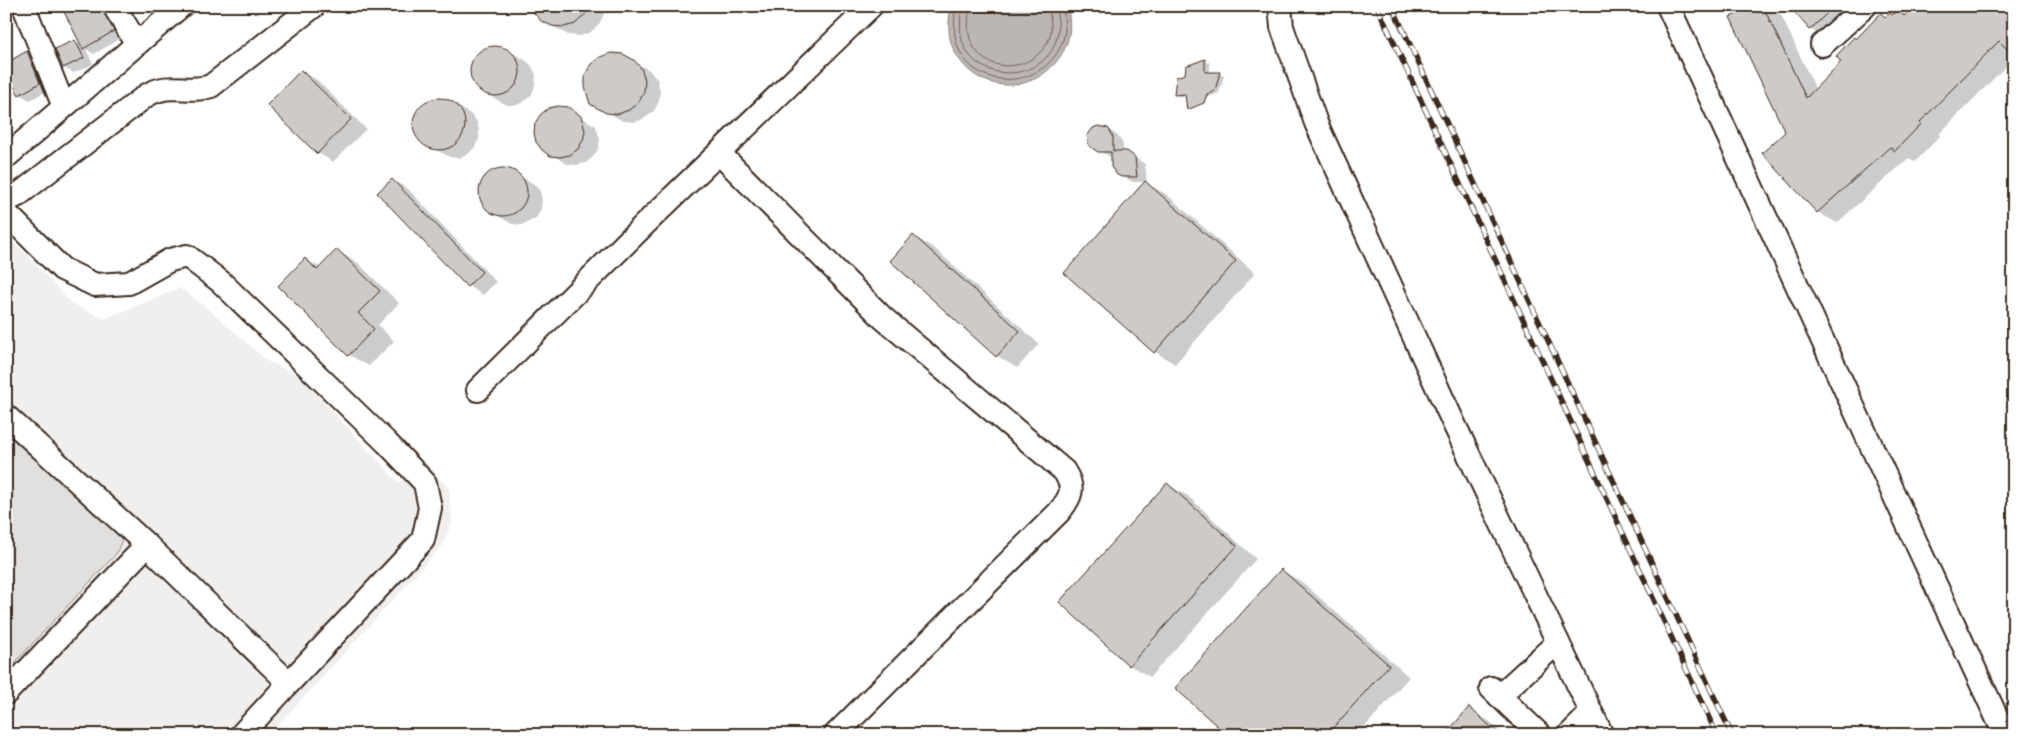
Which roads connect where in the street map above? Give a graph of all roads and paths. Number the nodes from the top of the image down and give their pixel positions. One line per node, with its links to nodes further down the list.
1 (114, 6): 9 (street)
2 (181, 6): 9 (street)
3 (314, 6): 14 (street)
4 (871, 6): 12 (street)
5 (1280, 6): 19 (street)
6 (1668, 6): 23 (street)
7 (1865, 6): 10 (street)
8 (25, 9): 11 (street)
9 (137, 44): 11 (street)
10 (1822, 45)
11 (64, 107): 13 (street)
12 (719, 153): 16 (street); 25 (street)
13 (6, 157)
14 (6, 201)
15 (6, 213): 20 (street)
16 (478, 390)
17 (6, 416): 18 (street)
18 (147, 544): 20 (street); 21 (street)
19 (1558, 642): 22 (street); 26 (street)
20 (289, 683): 24 (street)
21 (6, 693)
22 (1591, 713): 27 (street); 28 (street)
23 (2006, 726)
24 (241, 735)
25 (835, 735)
26 (1540, 735)
27 (1569, 735)
28 (1602, 735)

